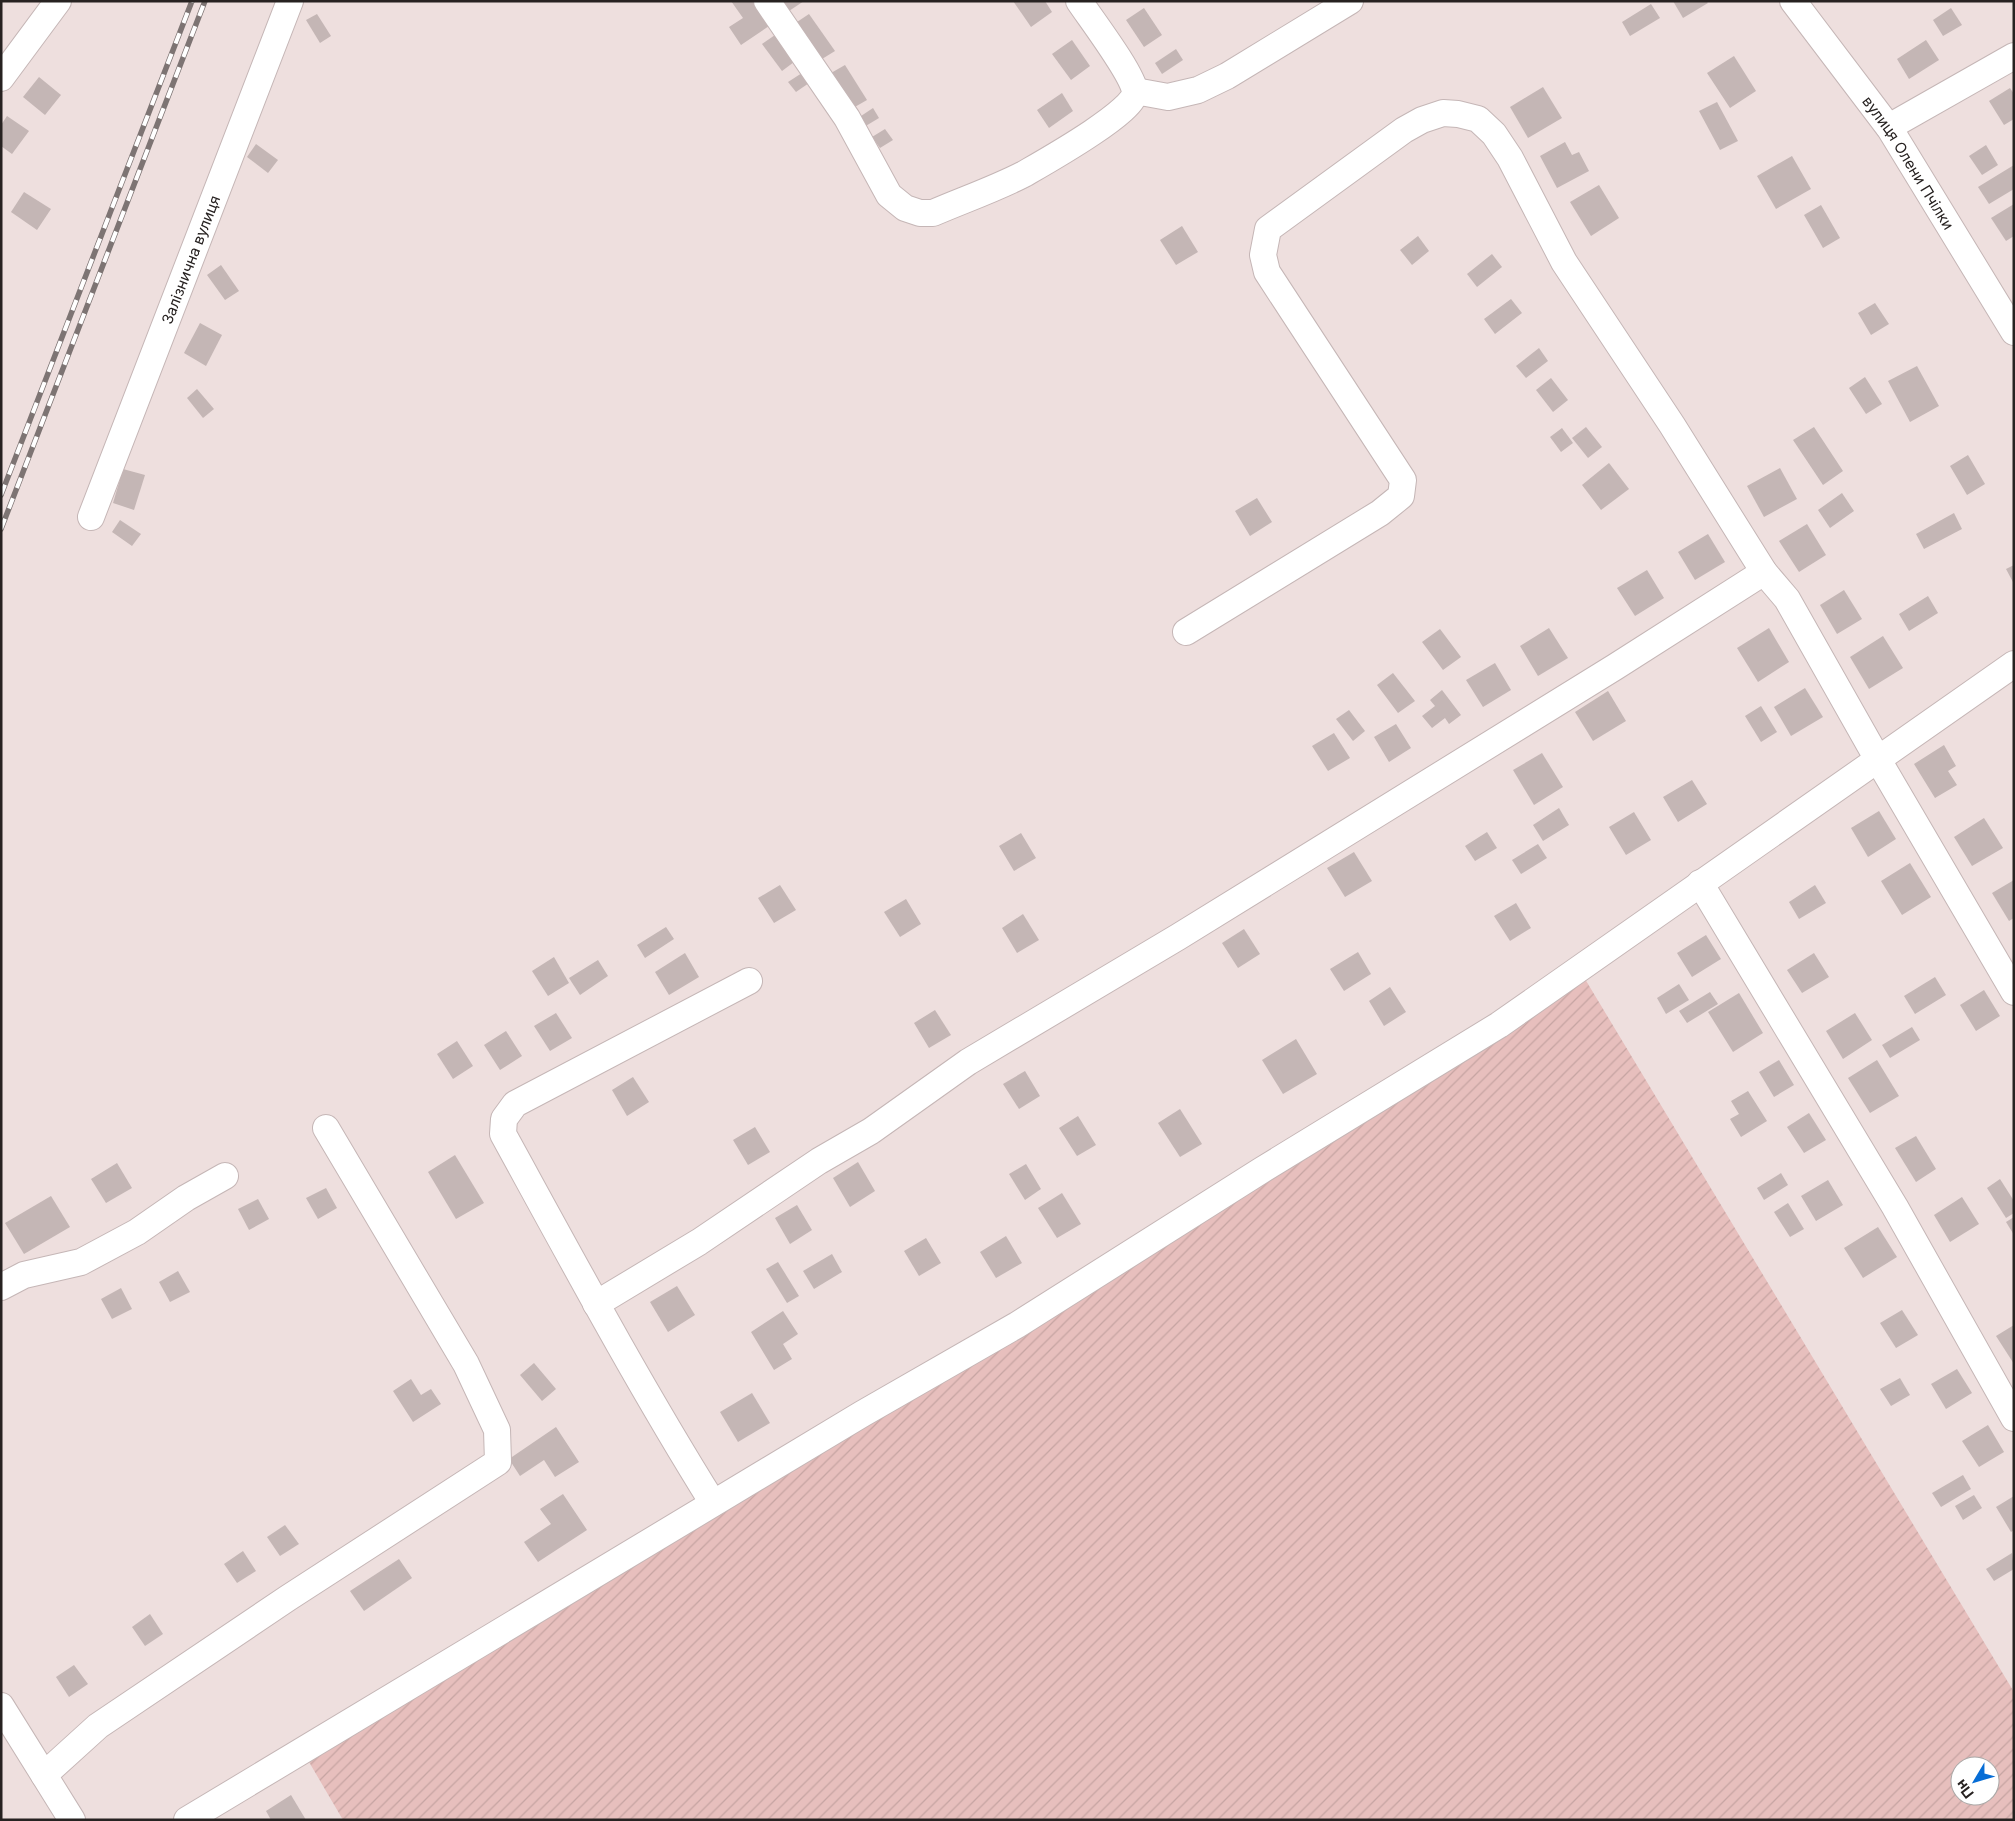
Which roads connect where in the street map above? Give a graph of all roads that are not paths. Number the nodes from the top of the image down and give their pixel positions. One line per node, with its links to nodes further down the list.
1 (58, 1): 8 (street)
2 (290, 1): 12 (street, Залізнична вулиця)
3 (767, 1): 9 (street)
4 (1079, 1): 9 (street)
5 (1350, 1): 9 (street)
6 (1794, 1): 10 (street, вулиця Олени Пчілки)
7 (2014, 56): 10 (street)
8 (1, 78)
9 (1135, 92)
10 (1889, 127): 11 (street, вулиця Олени Пчілки)
11 (2014, 332)
12 (90, 516)
13 (1764, 572): 14 (street); 16 (street); 23 (street)
14 (1186, 632)
15 (2014, 664): 16 (street)
16 (1877, 758): 17 (street); 19 (street)
17 (1700, 883): 24 (street); 25 (street)
18 (749, 980): 23 (street)
19 (2014, 992)
20 (326, 1128): 27 (street)
21 (225, 1176): 22 (street)
22 (1, 1287)
23 (596, 1304): 25 (street)
24 (2014, 1418)
25 (713, 1503): 29 (street)
26 (1, 1706): 27 (street)
27 (44, 1775): 28 (street)
28 (72, 1820)
29 (187, 1820)

